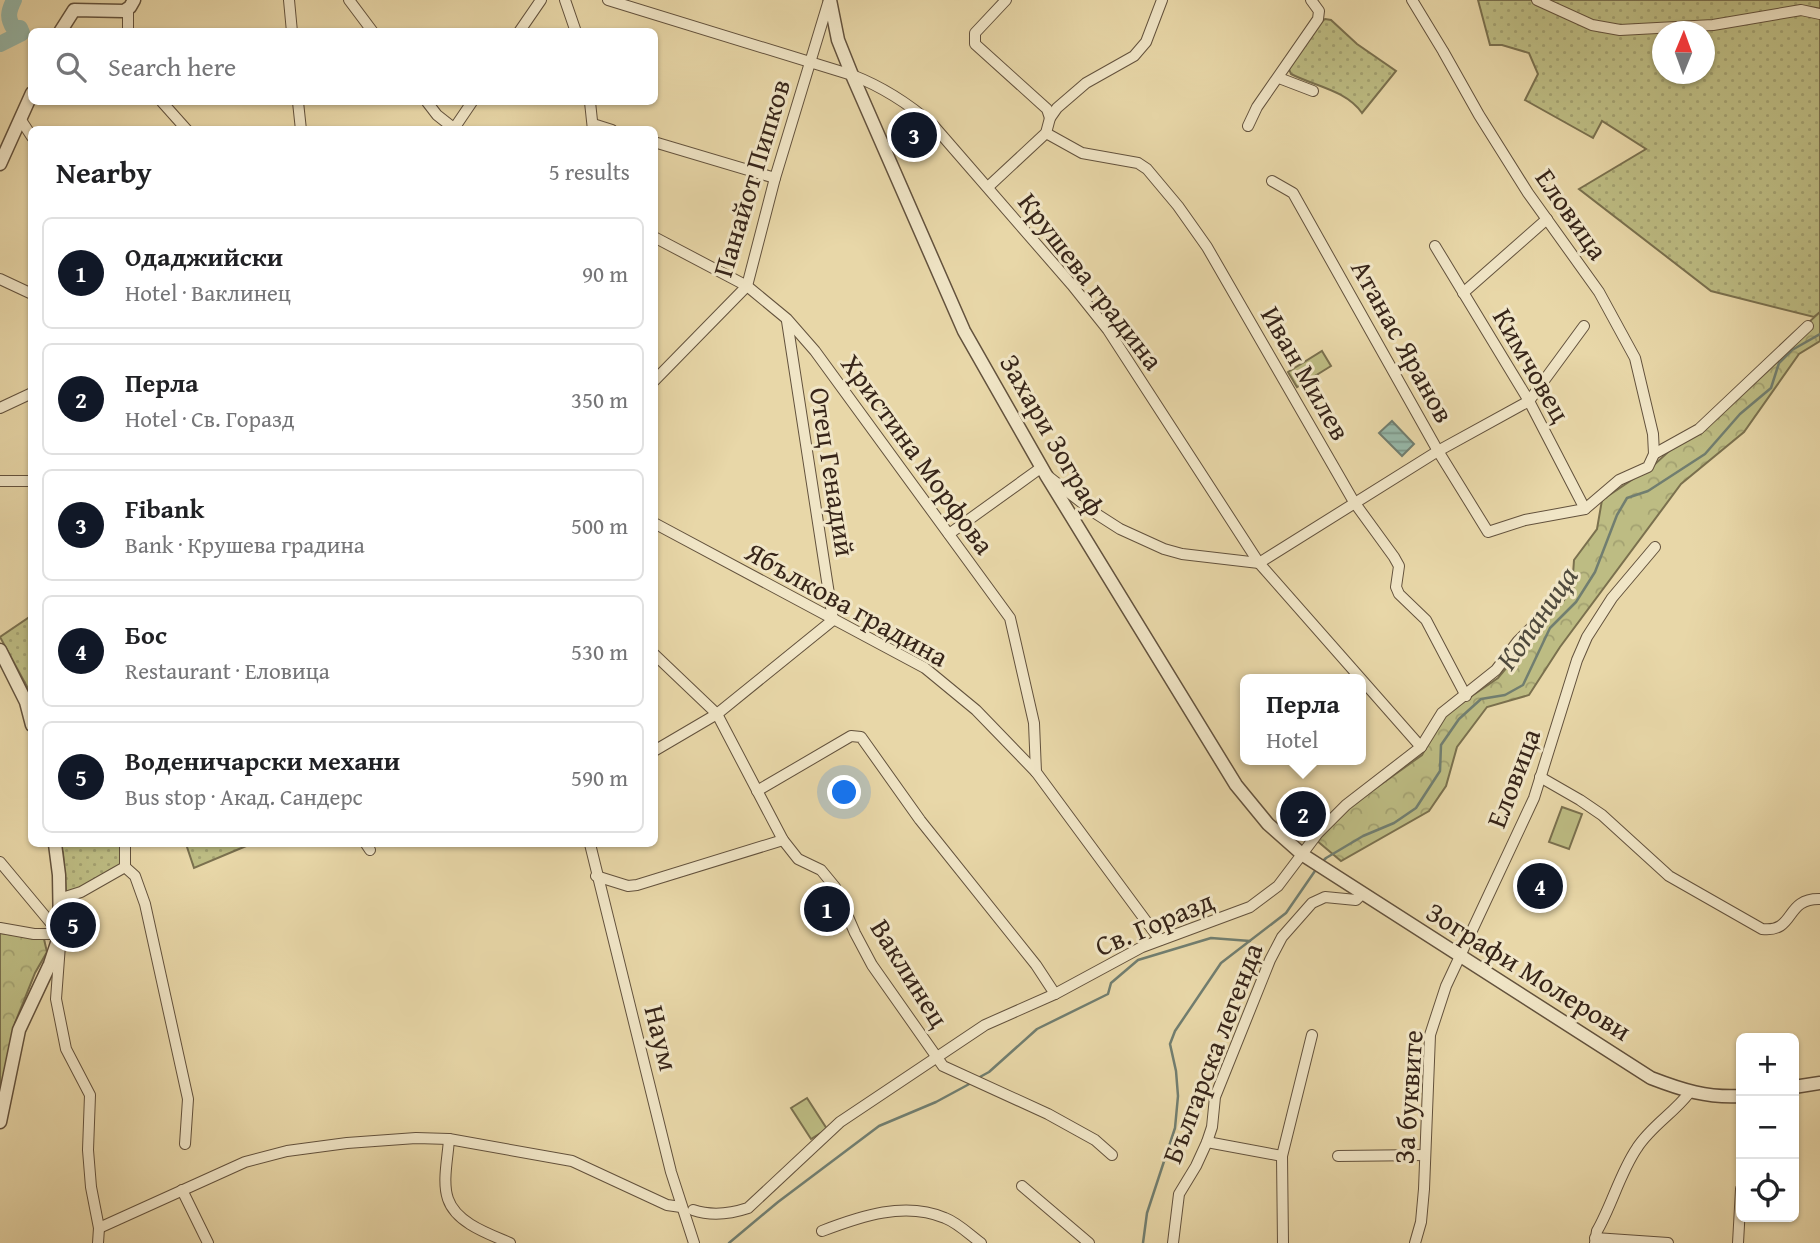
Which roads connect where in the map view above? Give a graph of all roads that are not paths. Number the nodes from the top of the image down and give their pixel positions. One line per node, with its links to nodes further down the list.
1 (289, 0): 16 (street)
2 (349, 0): 17 (street)
3 (541, 0): 18 (street)
4 (565, 0): 19 (street)
5 (608, 0): 20 (street, Крушева градина)
6 (830, 0): 20 (street, Панайот Пипков); 21 (street, Захари Зограф)
7 (1006, 0): 30 (street)
8 (1162, 0): 30 (street)
9 (1311, 0): 22 (street)
10 (1412, 0): 45 (street, Еловица)
11 (1538, 0): 13 (street)
12 (131, 5): 14 (street); 15 (street)
13 (1820, 13)
14 (63, 28)
15 (128, 28)
16 (292, 28)
17 (370, 28)
18 (522, 28)
19 (575, 28)
20 (811, 61): 21 (street, Крушева градина); 42 (street, Панайот Пипков)
21 (852, 75): 44 (street, Крушева градина); 61 (street, Захари Зограф)
22 (1279, 78): 23 (street); 37 (street)
23 (1313, 91)
24 (28, 103): 31 (street)
25 (165, 105): 32 (street)
26 (298, 105): 33 (street)
27 (429, 105): 34 (street)
28 (470, 105): 35 (street)
29 (590, 105): 36 (street)
30 (1050, 118): 39 (street)
31 (21, 120): 38 (street); 41 (street)
32 (183, 126)
33 (301, 126)
34 (450, 126)
35 (456, 126)
36 (593, 126)
37 (1248, 126)
38 (28, 131)
39 (1046, 133): 44 (street); 64 (street, Иван Милев)
40 (658, 143): 42 (street)
41 (0, 164)
42 (775, 178): 49 (street, Панайот Пипков)
43 (1272, 181): 59 (street, Атанас Яранов)
44 (988, 187): 69 (street, Крушева градина)
45 (1547, 219): 51 (street); 60 (street, Еловица)
46 (658, 239): 49 (street, Христина Морфова)
47 (1435, 246): 51 (street, Кимчовец)
48 (0, 279): 50 (street)
49 (747, 286): 52 (street, Христина Морфова); 55 (street, Панайот Пипков)
50 (28, 291)
51 (1463, 293): 57 (street, Кимчовец)
52 (787, 319): 67 (street, Христина Морфова); 71 (street, Отец Генадий)
53 (1808, 326): 60 (street)
54 (1584, 327): 57 (street)
55 (658, 377)
56 (28, 395): 58 (street)
57 (1529, 401): 59 (street); 65 (street, Кимчовец)
58 (0, 408)
59 (1438, 451): 64 (street); 65 (street, Атанас Яранов)
60 (1654, 454): 65 (street)
61 (1044, 471): 67 (street); 69 (street); 88 (street, Захари Зограф)
62 (0, 481): 63 (street)
63 (28, 481)
64 (1354, 502): 69 (street); 76 (street, Иван Милев)
65 (1585, 509)
66 (658, 525): 71 (street, Ябълкова градина)
67 (948, 534): 81 (street, Христина Морфова)
68 (1654, 547): 82 (street, Еловица)
69 (1259, 563): 74 (street, Крушева градина)
70 (1569, 585): 76 (street, Св. Горазд)
71 (833, 620): 78 (street); 81 (street, Ябълкова градина)
72 (0, 650): 77 (street)
73 (658, 658): 78 (street, Ваклинец)
74 (1357, 674)
75 (1366, 685): 79 (street, Крушева градина)
76 (1466, 696): 79 (street, Св. Горазд)
77 (28, 710)
78 (717, 714): 80 (street); 83 (street, Ваклинец)
79 (1421, 747): 88 (street, Св. Горазд)
80 (658, 749)
81 (1036, 772): 97 (street, Ябълкова градина)
82 (1540, 778): 94 (street); 98 (street, Еловица)
83 (757, 791): 84 (street, Ваклинец); 99 (street)
84 (783, 840): 91 (street); 101 (street, Ваклинец)
85 (55, 847): 93 (street)
86 (125, 847): 90 (street)
87 (591, 847): 91 (street, Наум)
88 (1307, 857): 92 (street, Зографи Молерови); 97 (street, Св. Горазд)
89 (0, 862): 96 (street)
90 (125, 867): 93 (street); 109 (street)
91 (596, 876): 116 (street, Наум)
92 (1363, 894): 98 (street, Зографи Молерови); 108 (street, Българска легенда)
93 (60, 899): 96 (street)
94 (1820, 899)
95 (0, 928): 96 (street)
96 (60, 934): 106 (street); 119 (street)
97 (1160, 940): 99 (street, Св. Горазд)
98 (1460, 957): 104 (street, Зографи Молерови); 111 (street, За буквите)
99 (1055, 994): 101 (street, Св. Горазд)
100 (1312, 1035): 112 (street)
101 (937, 1058): 110 (street, Ваклинец); 117 (street, Св. Горазд)
102 (1820, 1083): 103 (street)
103 (1799, 1086)
104 (1689, 1093): 105 (street, Зографи Молерови); 121 (street)
105 (1736, 1096)
106 (0, 1122)
107 (449, 1139): 115 (street); 116 (street); 124 (street)
108 (1207, 1142): 112 (street); 128 (street, Българска легенда)
109 (185, 1144)
110 (1112, 1155)
111 (1425, 1155): 113 (street); 130 (street, За буквите)
112 (1282, 1156): 129 (street)
113 (1338, 1156)
114 (1022, 1186): 127 (street)
115 (182, 1190): 119 (street); 123 (street)
116 (681, 1207): 125 (street, Наум)
117 (693, 1210)
118 (1739, 1222): 132 (street)
119 (99, 1228): 122 (street)
120 (822, 1231): 126 (street)
121 (1595, 1240): 131 (street)
122 (98, 1243)
123 (208, 1243)
124 (510, 1243)
125 (694, 1243)
126 (981, 1243)
127 (1089, 1243)
128 (1174, 1243)
129 (1283, 1243)
130 (1415, 1243)
131 (1668, 1243)
132 (1738, 1243)

